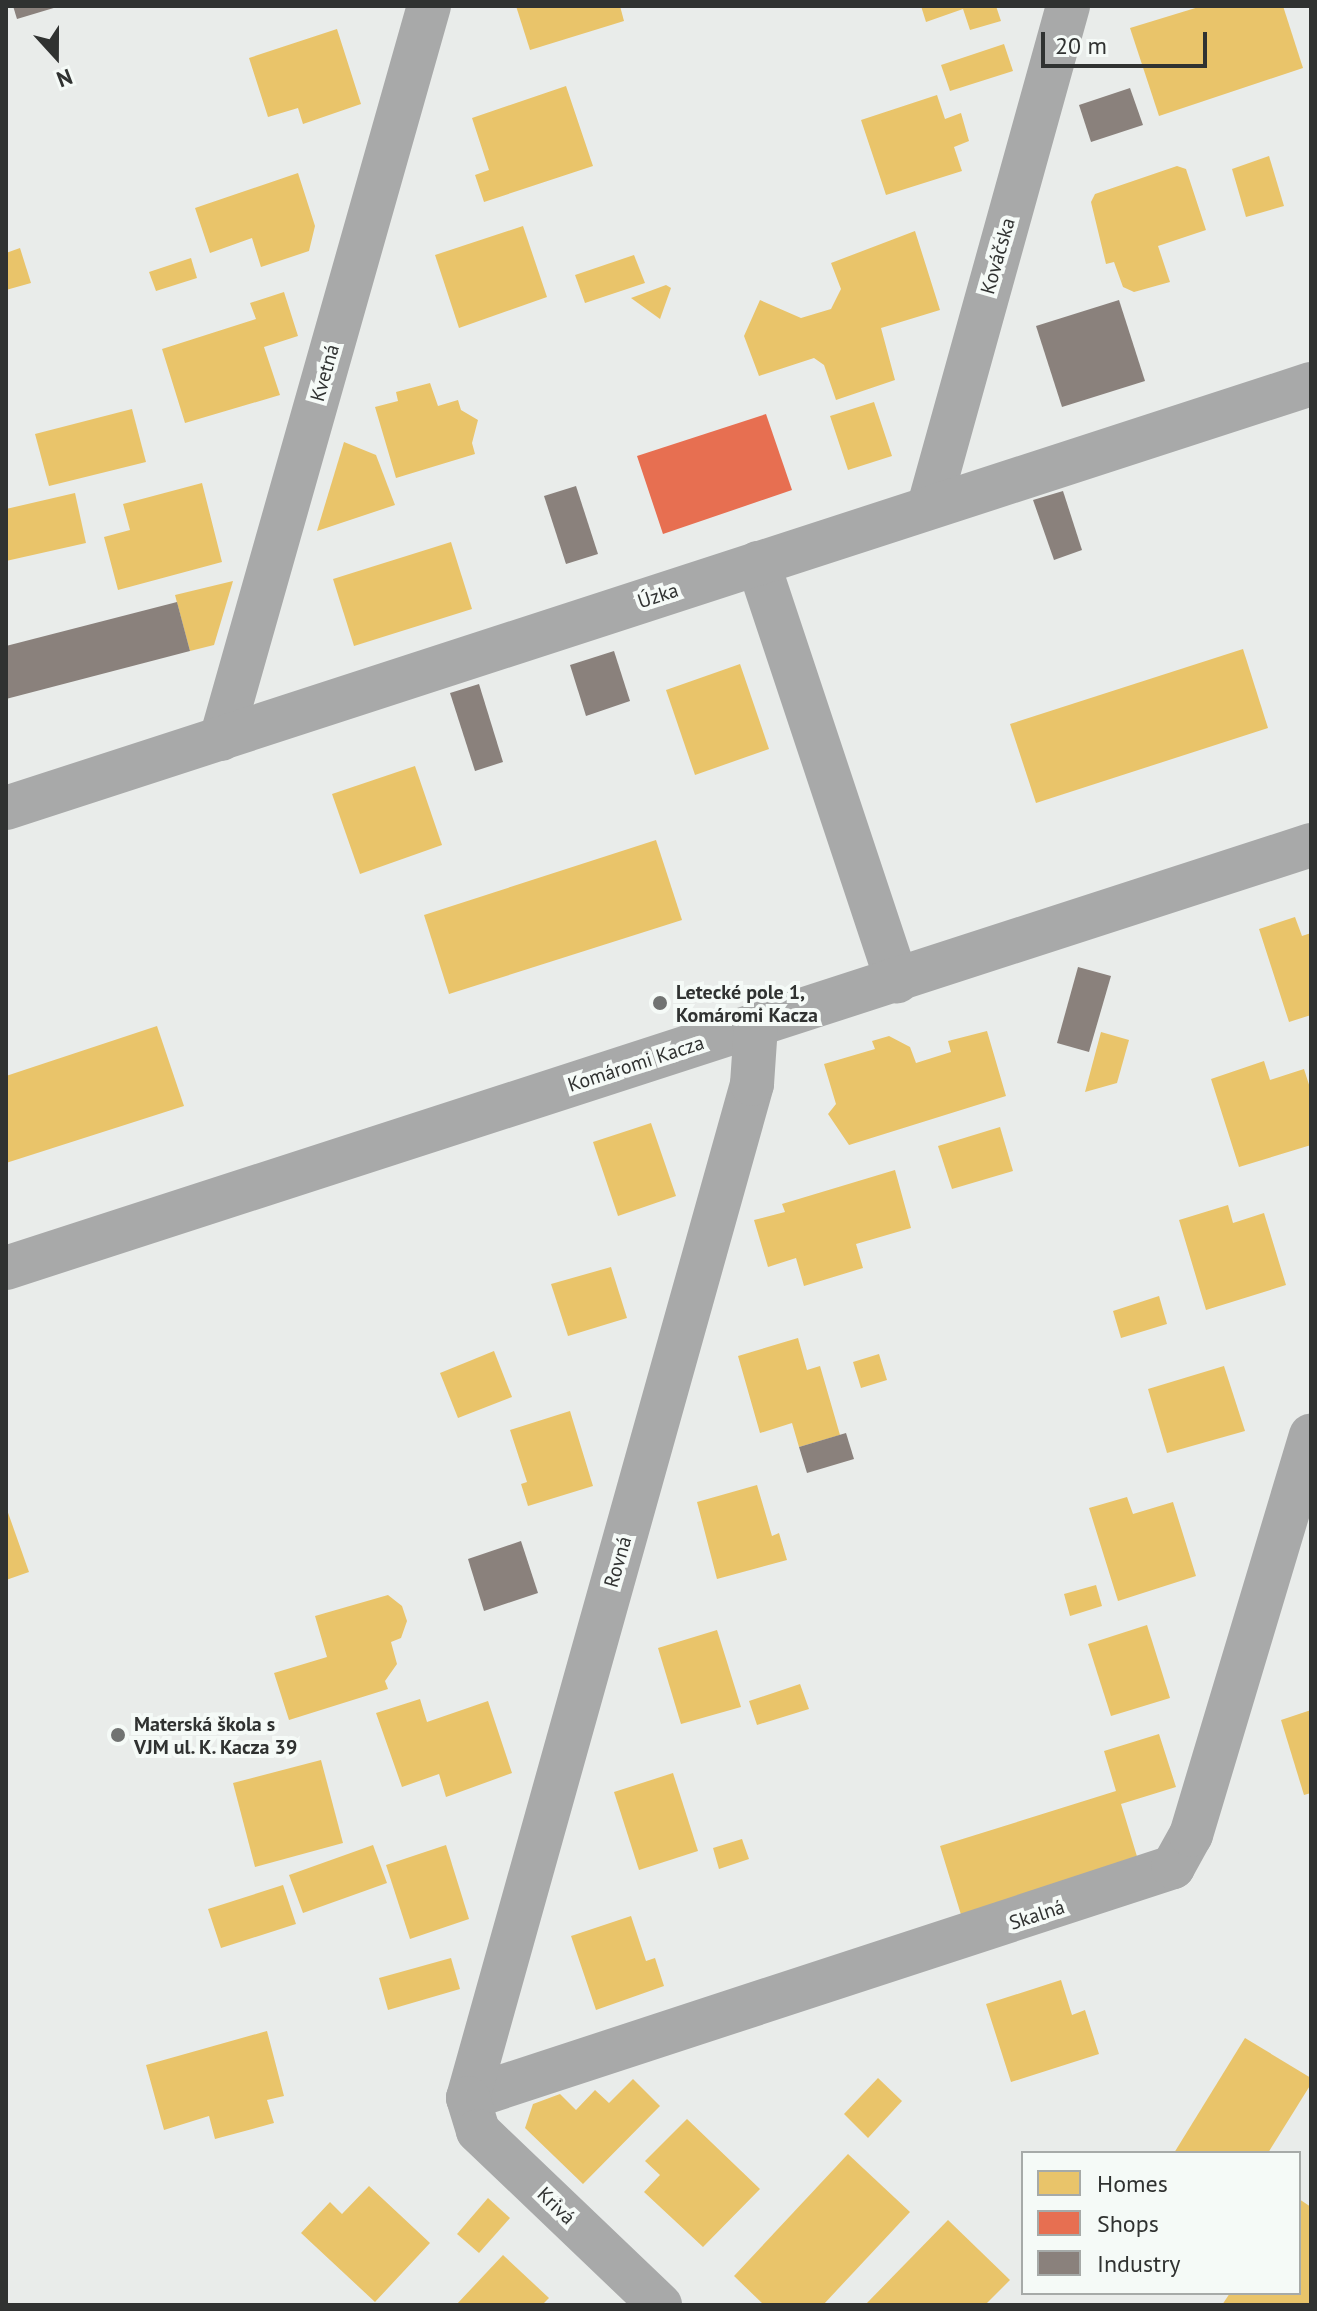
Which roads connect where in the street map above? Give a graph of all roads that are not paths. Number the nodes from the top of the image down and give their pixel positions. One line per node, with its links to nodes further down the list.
1 (429, 6): 6 (street, Kvetná)
2 (1068, 6): 4 (street, Kováčska)
3 (1311, 384): 4 (street, Úzka)
4 (929, 506): 5 (street, Úzka)
5 (758, 563): 6 (street, Úzka); 9 (street)
6 (221, 739): 7 (street, Úzka)
7 (6, 808)
8 (1311, 845): 9 (street, Komáromi Kacza)
9 (897, 981): 10 (street, Komáromi Kacza)
10 (756, 1025): 11 (street, Komáromi Kacza); 13 (street, Rovná)
11 (6, 1268)
12 (1311, 1436): 13 (street, Skalná)
13 (468, 2098): 14 (street, Krivá)
14 (660, 2305)

